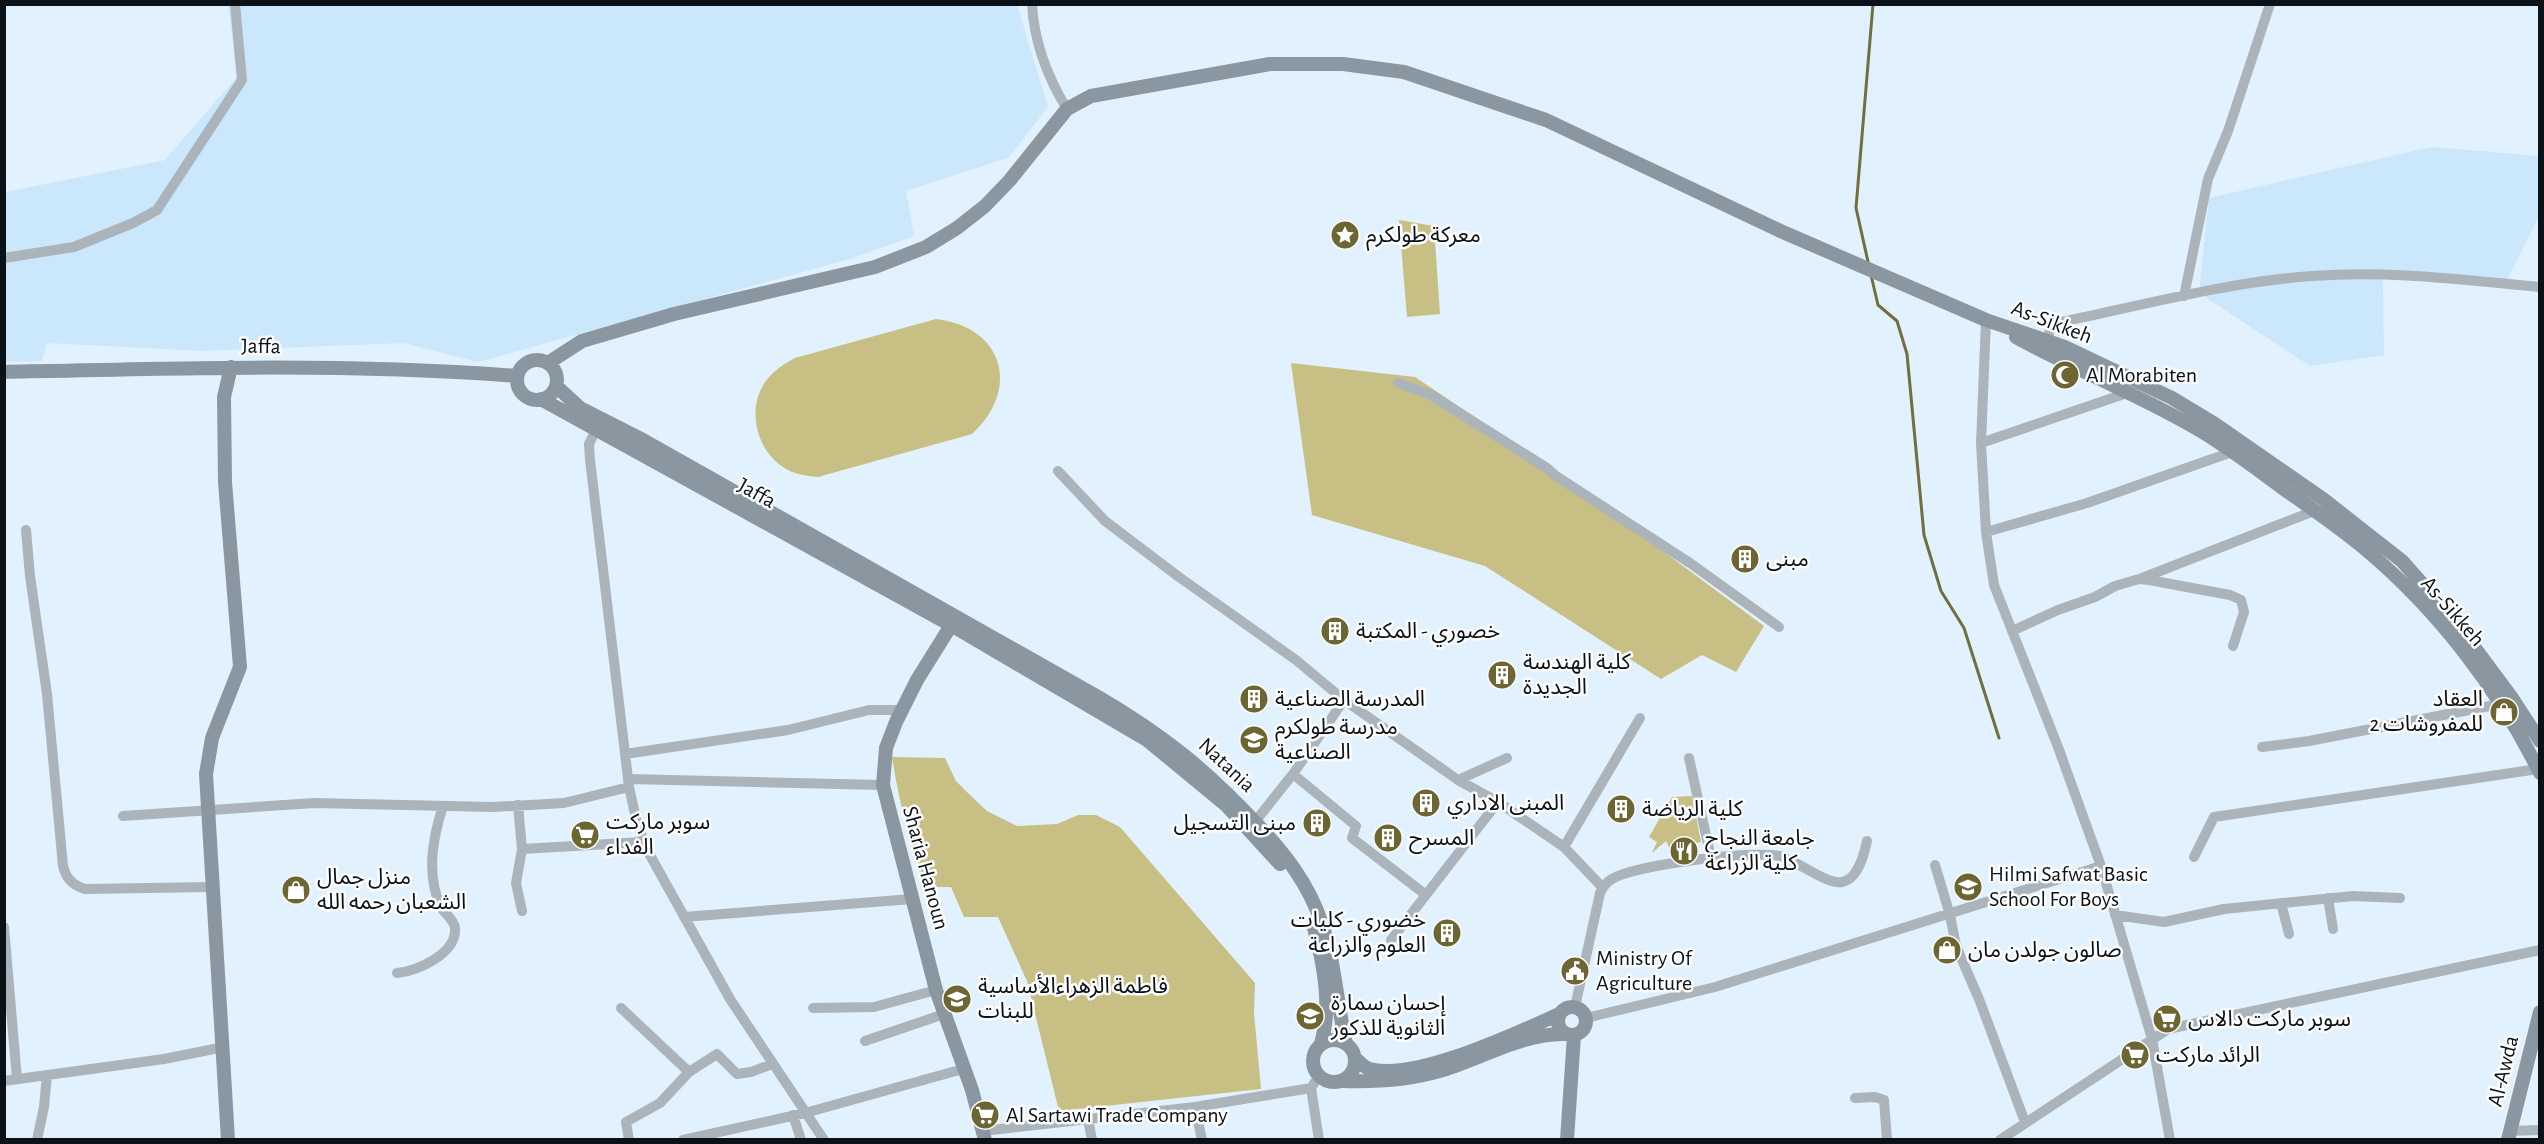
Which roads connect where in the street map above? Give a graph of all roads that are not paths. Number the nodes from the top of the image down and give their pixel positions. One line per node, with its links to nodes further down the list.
1 (235, 4): 5 (street)
2 (1032, 4): 4 (street)
3 (2270, 4): 7 (street)
4 (1067, 109): 8 (street); 10 (street)
5 (4, 258)
6 (2540, 287): 7 (street)
7 (2184, 296): 9 (street)
8 (1986, 320): 9 (street, As-Sikkeh); 16 (street, As-Sikkeh); 19 (street)
9 (2048, 341): 34 (street, As-Sikkeh)
10 (548, 363): 13 (street); 15 (street)
11 (231, 367): 12 (street, Jaffa); 13 (street, Jaffa); 47 (street)
12 (4, 372)
13 (517, 376): 17 (street)
14 (1398, 383): 27 (street)
15 (556, 386): 17 (street); 18 (street, Jaffa)
16 (2124, 394): 19 (street); 20 (street, As-Sikkeh)
17 (541, 399): 18 (street, Jaffa)
18 (599, 424): 26 (street, Jaffa); 36 (street)
19 (1981, 443): 24 (street)
20 (2230, 452): 22 (street, As-Sikkeh); 24 (street)
21 (1058, 471): 30 (street)
22 (2314, 511): 25 (street); 31 (street, As-Sikkeh)
23 (26, 530): 58 (street)
24 (1986, 532): 28 (street)
25 (2139, 579): 28 (street); 29 (street)
26 (954, 620): 32 (street, Sharia Hanoun); 49 (street, Natania)
27 (1779, 627)
28 (2012, 631): 57 (street)
29 (2233, 646)
30 (1344, 700): 40 (street); 41 (street)
31 (2500, 704): 35 (street); 39 (street, As-Sikkeh)
32 (902, 710): 36 (street); 43 (street, Sharia Hanoun)
33 (1640, 718): 52 (street)
34 (2540, 741)
35 (2262, 747)
36 (625, 754): 42 (street)
37 (1507, 758): 41 (street)
38 (1689, 759): 55 (street)
39 (2539, 771): 54 (street)
40 (1293, 774): 49 (street); 60 (street)
41 (1458, 780): 44 (street)
42 (628, 783): 43 (street); 45 (street); 51 (street)
43 (884, 785): 63 (street, Sharia Hanoun)
44 (1498, 802): 52 (street); 60 (street)
45 (518, 805): 46 (street); 53 (street)
46 (443, 806): 47 (street); 74 (street)
47 (208, 810): 48 (street); 58 (street)
48 (123, 816)
49 (1252, 825): 86 (street, Natania); 87 (street, Natania)
50 (1867, 841): 55 (street)
51 (643, 842): 53 (street); 68 (street)
52 (1564, 847): 59 (street)
53 (522, 849): 65 (street)
54 (2194, 857)
55 (1711, 858): 59 (street)
56 (1935, 865): 66 (street)
57 (2101, 866): 66 (street); 67 (street)
58 (212, 887): 88 (street)
59 (1603, 888): 76 (street)
60 (1426, 895): 72 (street)
61 (2328, 898): 62 (street); 64 (street); 70 (street)
62 (2400, 898)
63 (912, 899): 68 (street); 75 (street, Sharia Hanoun)
64 (2281, 903): 67 (street); 71 (street)
65 (522, 911)
66 (1950, 915): 82 (street); 103 (street)
67 (2115, 915): 84 (street)
68 (684, 917): 90 (street)
69 (4, 927): 94 (street)
70 (2333, 929)
71 (2289, 934)
72 (1392, 940)
73 (2540, 950): 84 (street)
74 (397, 973)
75 (936, 990): 78 (street); 80 (street, Sharia Hanoun)
76 (1575, 1007): 81 (street); 82 (street)
77 (621, 1008): 92 (street)
78 (813, 1008)
79 (2540, 1012): 107 (street, Al-Awda)
80 (944, 1014): 85 (street); 91 (street, Sharia Hanoun)
81 (1559, 1014): 83 (street); 89 (street)
82 (1586, 1018): 83 (street)
83 (1570, 1034): 96 (street); 117 (street)
84 (2152, 1039): 103 (street); 120 (street)
85 (865, 1041)
86 (1321, 1044): 87 (street); 97 (street)
87 (1346, 1044): 89 (street)
88 (224, 1047): 93 (street); 109 (street)
89 (1355, 1058): 96 (street)
90 (772, 1064): 92 (street); 100 (street)
91 (963, 1068): 100 (street); 106 (street, Sharia Hanoun)
92 (688, 1072): 110 (street)
93 (47, 1076): 94 (street); 108 (street)
94 (17, 1079): 95 (street)
95 (4, 1081)
96 (1342, 1081): 97 (street)
97 (1315, 1082): 99 (street); 116 (street)
98 (1855, 1098): 118 (street)
99 (1195, 1107): 102 (street); 115 (street)
100 (805, 1113): 101 (street); 113 (street)
101 (793, 1115): 111 (street); 112 (street)
102 (1088, 1119): 106 (street); 114 (street)
103 (2025, 1122): 105 (street)
104 (2540, 1130): 107 (street)
105 (2017, 1134): 119 (street)
106 (984, 1135)
107 (2509, 1135)
108 (37, 1140)
109 (228, 1140)
110 (628, 1140)
111 (683, 1140)
112 (801, 1140)
113 (824, 1140)
114 (1092, 1140)
115 (1202, 1140)
116 (1319, 1140)
117 (1567, 1140)
118 (1887, 1140)
119 (2000, 1140)
120 (2170, 1140)

